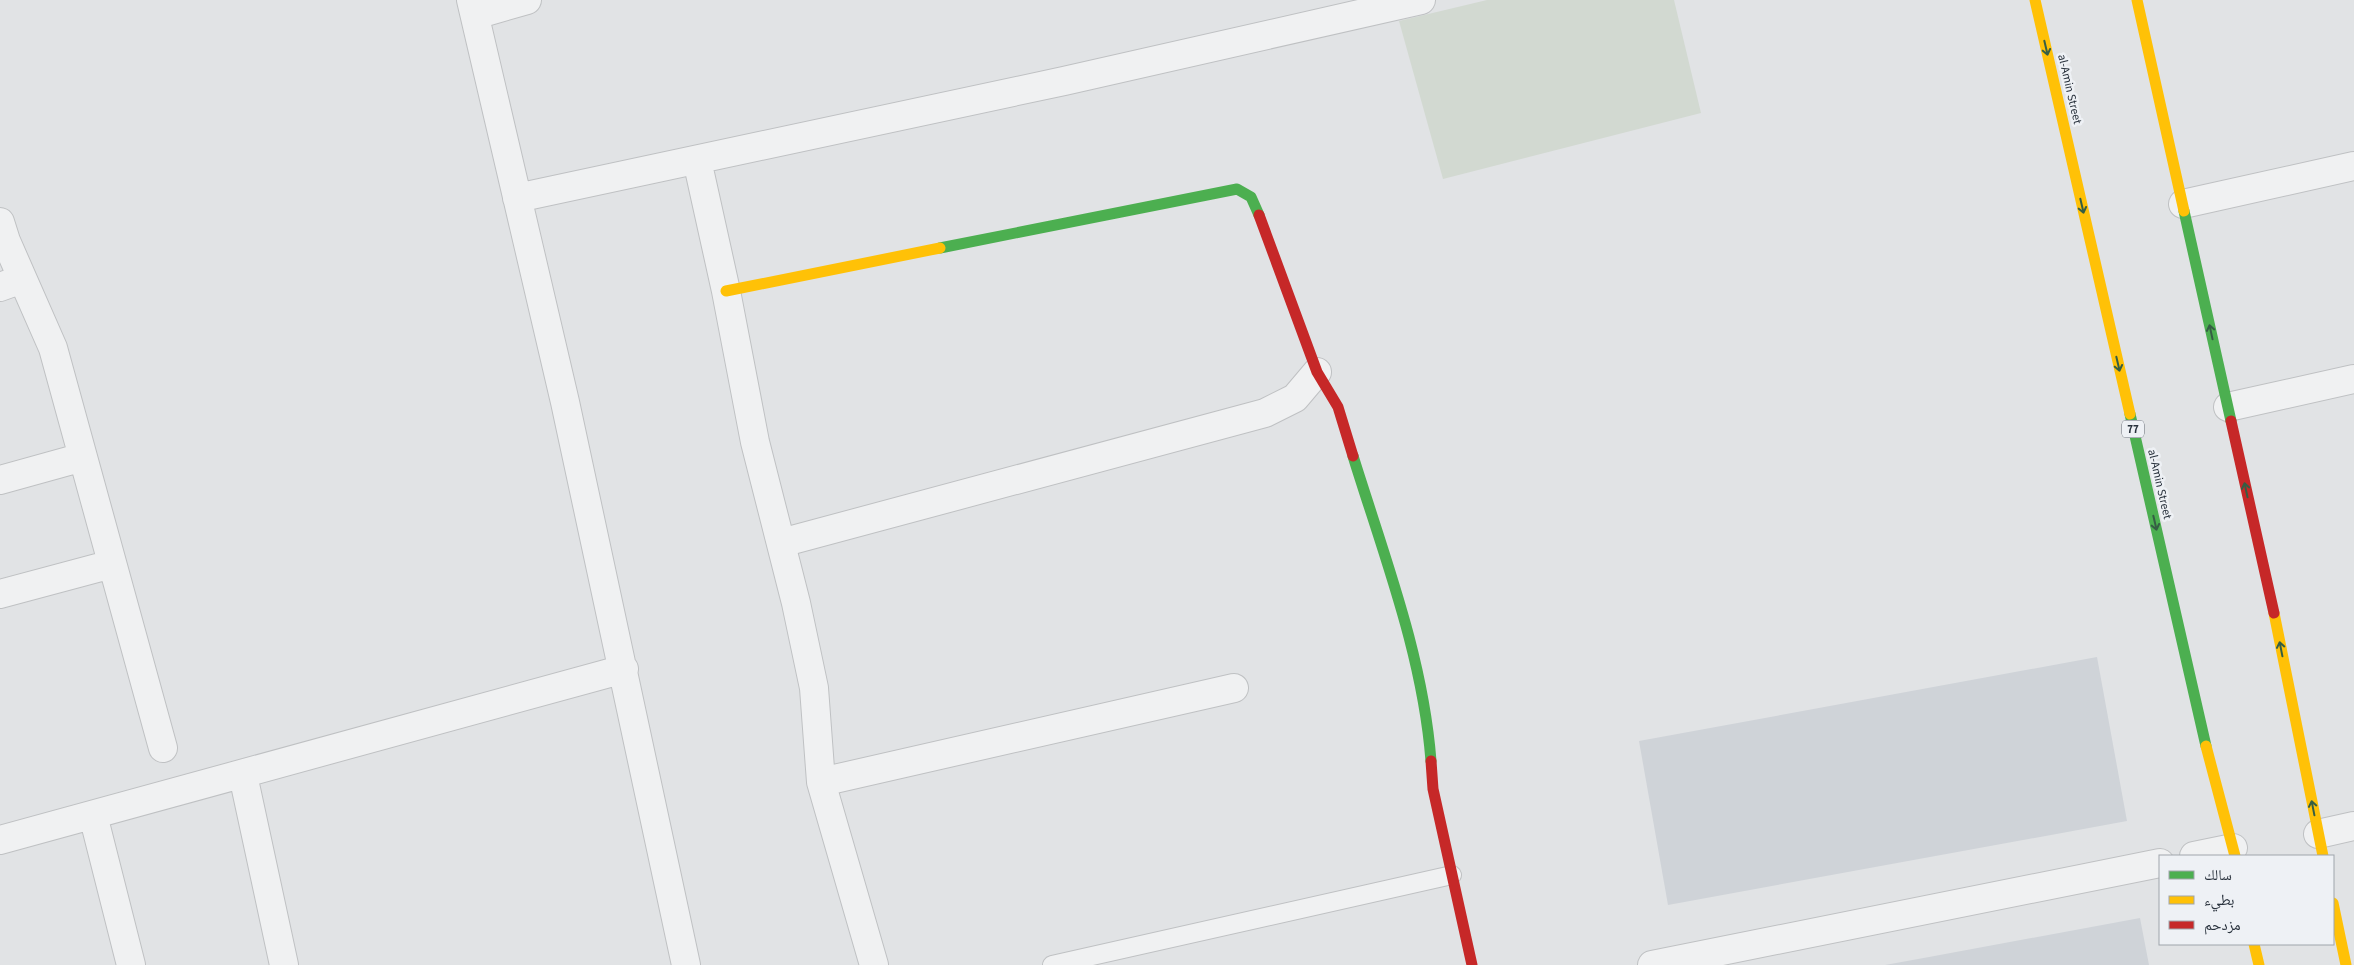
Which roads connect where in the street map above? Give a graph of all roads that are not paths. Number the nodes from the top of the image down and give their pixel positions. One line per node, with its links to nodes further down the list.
1 (527, 0): 5 (street)
2 (1421, 0): 6 (street)
3 (2035, 0): 30 (main road, al-Amin Street / 77, one-way to 30)
4 (2137, 0): 9 (main road)
5 (473, 8): 8 (street)
6 (697, 160): 8 (street); 12 (street)
7 (2354, 166): 9 (street)
8 (518, 198): 21 (street)
9 (2183, 204): 15 (main road, one-way to 9)
10 (0, 222): 11 (street)
11 (11, 283): 16 (street)
12 (726, 290): 13 (main road); 18 (street)
13 (1317, 372): 18 (street); 33 (main road)
14 (2354, 379): 15 (street)
15 (2228, 407): 29 (main road, one-way to 15)
16 (83, 457): 17 (street); 19 (street)
17 (0, 480)
18 (781, 543): 25 (street)
19 (112, 564): 20 (street); 23 (street)
20 (0, 594)
21 (624, 669): 24 (street); 38 (street)
22 (1234, 688): 25 (street)
23 (164, 748)
24 (243, 775): 26 (street); 37 (street)
25 (821, 782): 39 (street)
26 (93, 815): 28 (street); 36 (street)
27 (2354, 826): 29 (street)
28 (0, 840)
29 (2320, 845)
30 (2234, 852): 31 (street)
31 (2204, 855)
32 (2159, 863): 42 (street)
33 (1452, 875): 40 (lane); 41 (main road)
34 (2334, 908): 44 (main road)
35 (2254, 945): 43 (main road)
36 (131, 965)
37 (284, 965)
38 (686, 965)
39 (874, 965)
40 (1052, 965)
41 (1472, 965)
42 (1652, 965)
43 (2259, 965)
44 (2346, 965)

